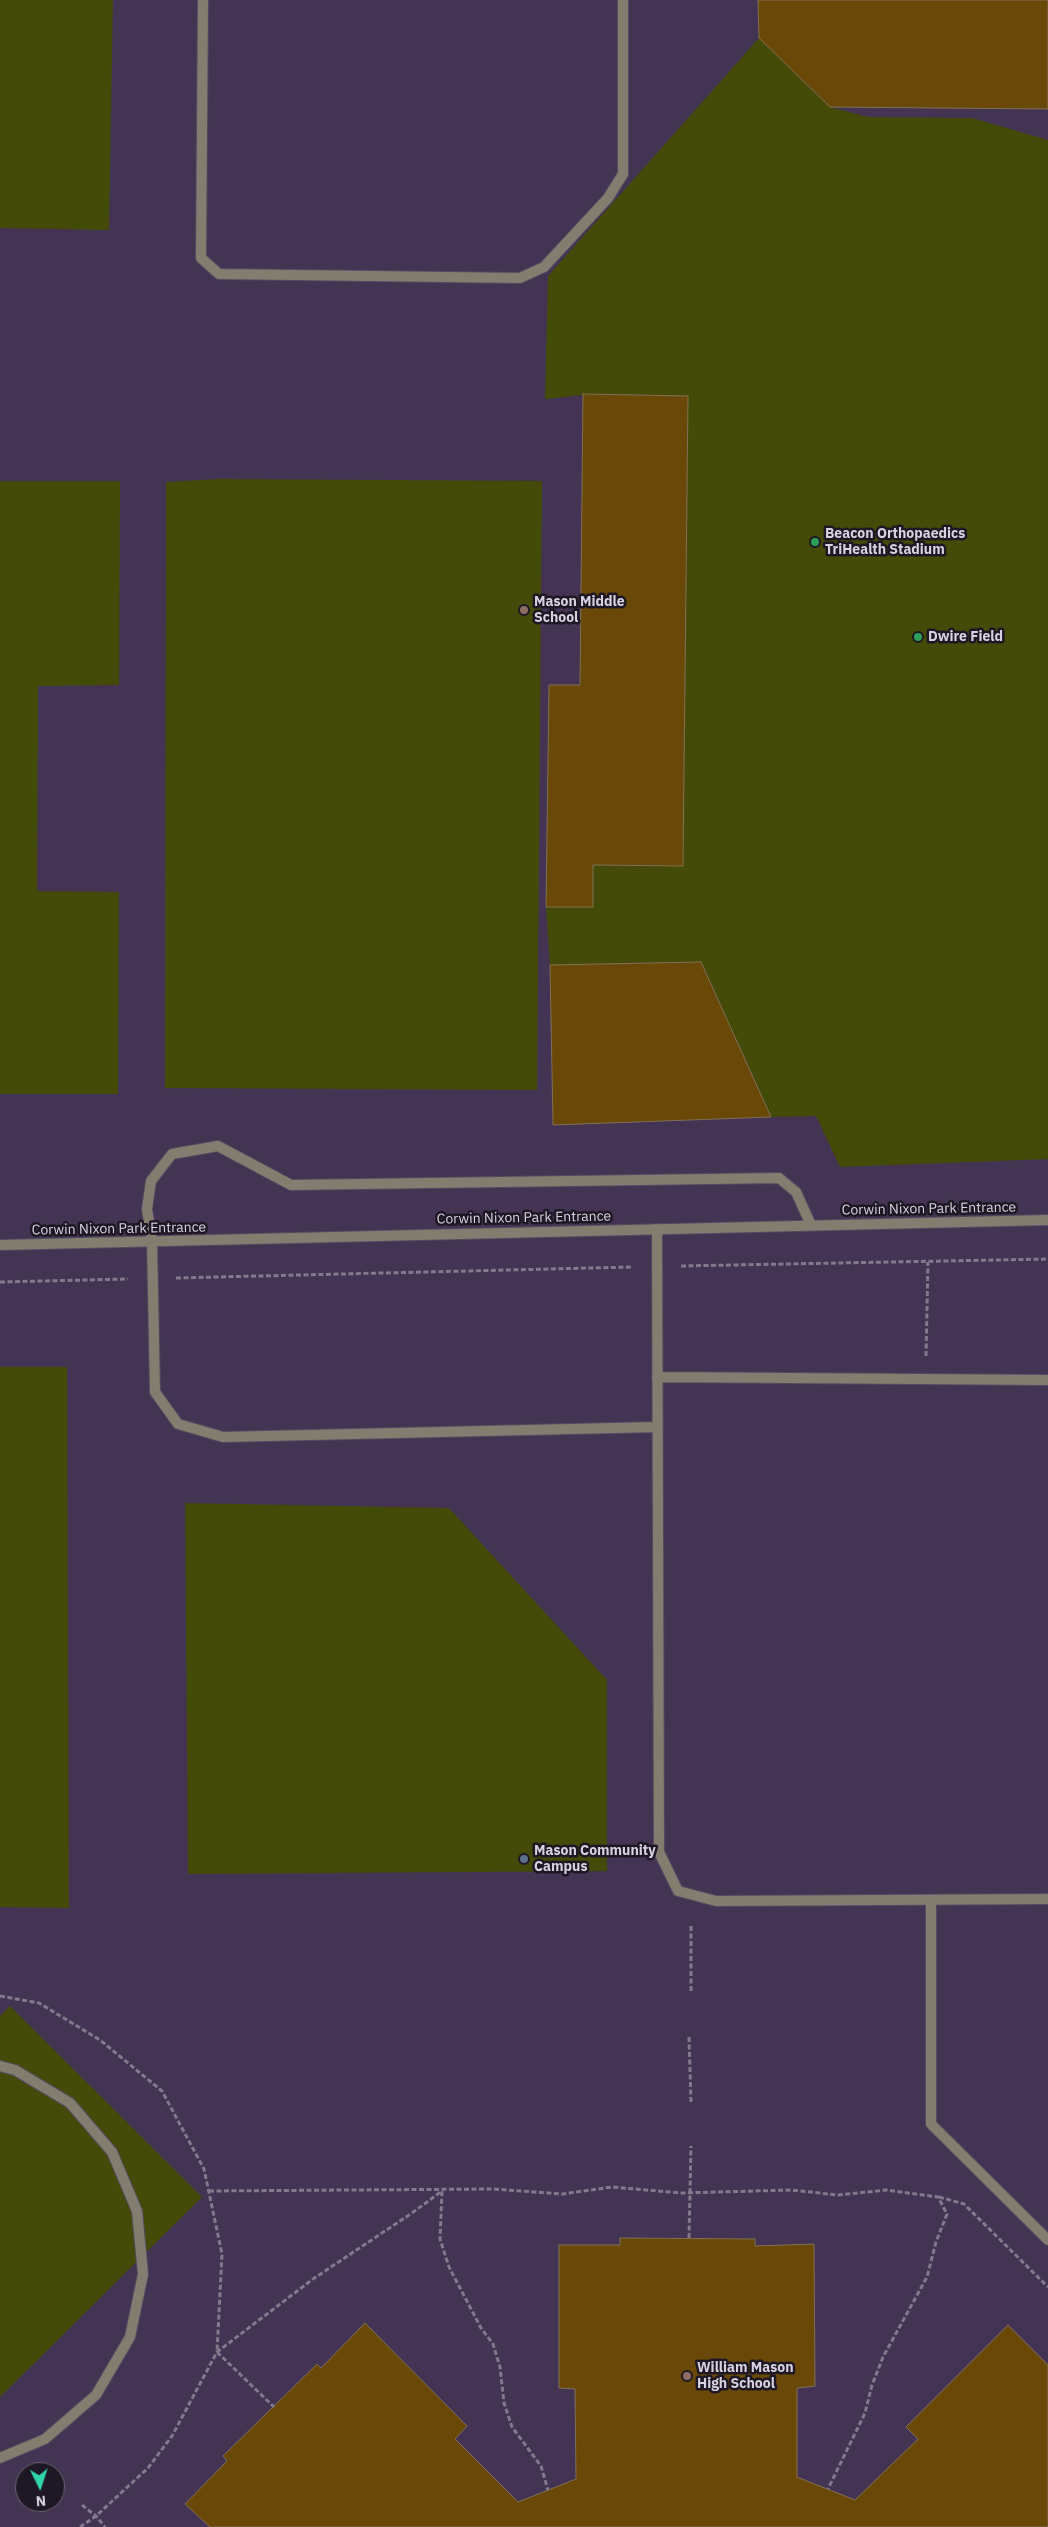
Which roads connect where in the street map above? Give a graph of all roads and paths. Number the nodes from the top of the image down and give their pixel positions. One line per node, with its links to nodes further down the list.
1 (203, 0): 2 (street)
2 (623, 0)
3 (1048, 1220): 4 (street, Corwin Nixon Park Entrance)
4 (811, 1225): 5 (street, Corwin Nixon Park Entrance); 6 (street)
5 (656, 1229): 6 (street, Corwin Nixon Park Entrance); 15 (street)
6 (152, 1242): 7 (street, Corwin Nixon Park Entrance); 18 (street)
7 (0, 1245)
8 (1048, 1259): 9 (path)
9 (928, 1262): 10 (path); 16 (path)
10 (696, 1266)
11 (634, 1267): 12 (path)
12 (175, 1278)
13 (128, 1279): 14 (path)
14 (0, 1282)
15 (657, 1377): 16 (street); 18 (street)
16 (926, 1379): 17 (street)
17 (1048, 1380)
18 (657, 1427): 20 (street)
19 (1048, 1899): 20 (street)
20 (931, 1900): 33 (street)
21 (691, 1924): 22 (path)
22 (690, 1991)
23 (0, 1996): 28 (path)
24 (689, 2037): 26 (path)
25 (0, 2066): 37 (street)
26 (691, 2102)
27 (691, 2146): 30 (path)
28 (208, 2191): 29 (path); 35 (path)
29 (442, 2191): 30 (path); 35 (path); 39 (path)
30 (690, 2192): 31 (path); 32 (path)
31 (938, 2197): 34 (path); 38 (path)
32 (690, 2238)
33 (1048, 2240)
34 (1048, 2287)
35 (217, 2352): 36 (path); 41 (path)
36 (274, 2407)
37 (0, 2458)
38 (828, 2489)
39 (548, 2490)
40 (82, 2505): 41 (path)
41 (96, 2516): 42 (path); 43 (path)
42 (80, 2527)
43 (105, 2527)

